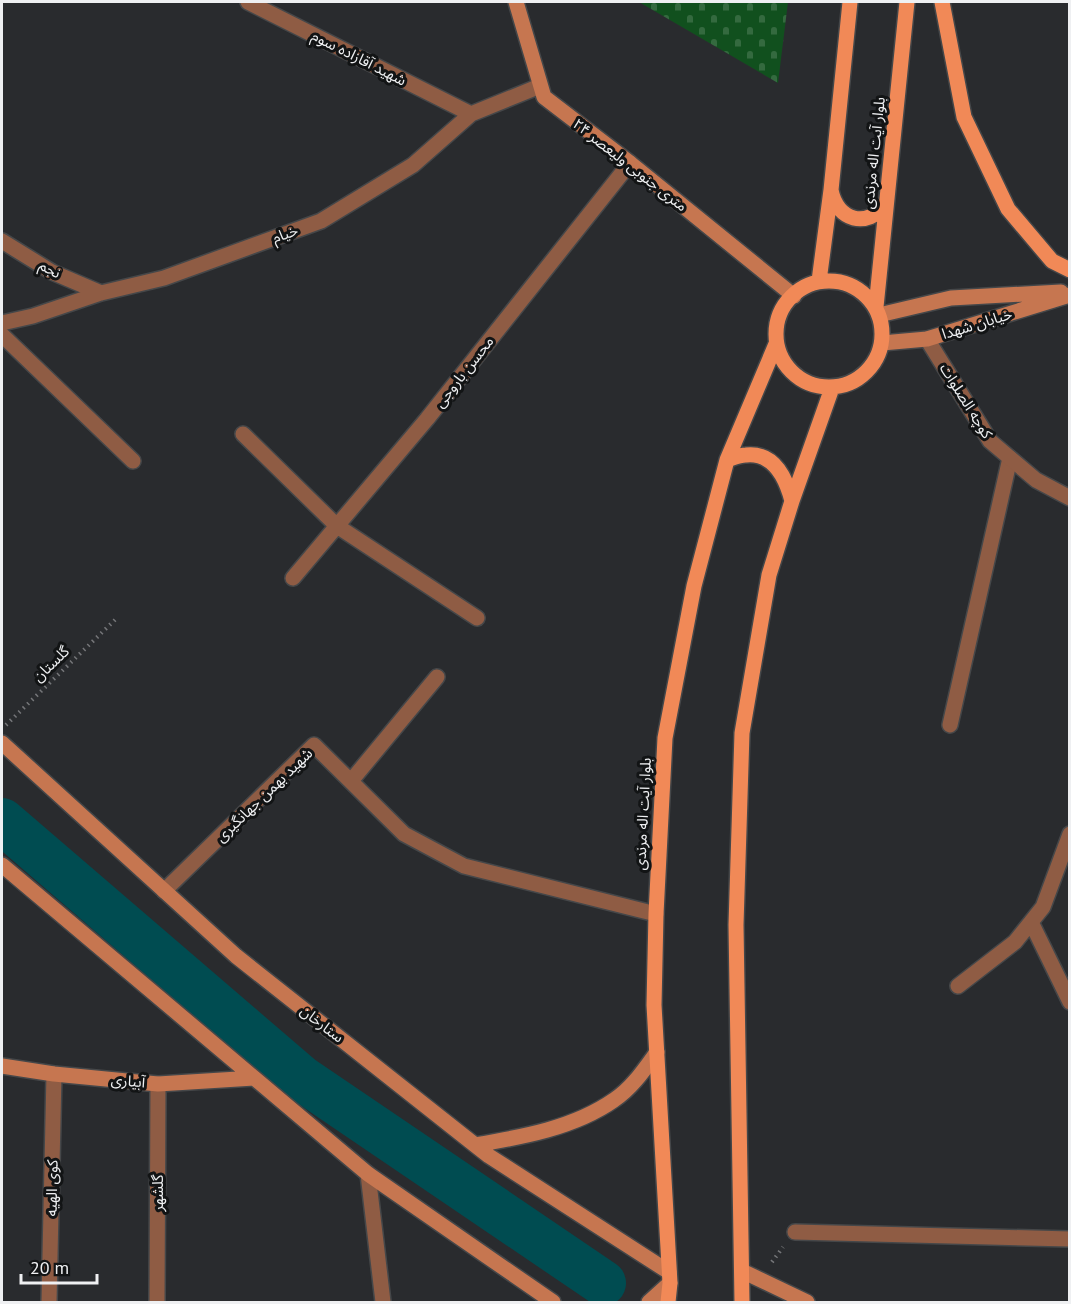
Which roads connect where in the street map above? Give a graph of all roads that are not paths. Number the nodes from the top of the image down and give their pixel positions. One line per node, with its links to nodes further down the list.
1 (248, 2): 7 (street, شهید آقازاده سوم)
2 (516, 2): 6 (street, ۲۴ متری جنوبی ولیعصر)
3 (850, 2): 9 (main road)
4 (907, 2): 10 (main road, بلوار آیت اله مرندی)
5 (942, 2): 12 (main road)
6 (540, 86): 7 (street, خیام); 8 (street, ۲۴ متری جنوبی ولیعصر)
7 (471, 114): 14 (street, خیام)
8 (630, 163): 16 (street, ۲۴ متری جنوبی ولیعصر); 30 (street, محسن باروجی)
9 (831, 190): 10 (main road); 13 (main road)
10 (886, 204): 17 (main road, بلوار آیت اله مرندی)
11 (2, 241): 14 (street, نجم)
12 (1070, 270)
13 (819, 281): 16 (main road); 17 (main road)
14 (101, 293): 18 (street, خیام)
15 (1070, 293): 17 (street, خیابان شهدا); 20 (street, خیابان شهدا)
16 (794, 296): 22 (main road)
17 (878, 311): 21 (main road)
18 (2, 323)
19 (2, 335): 27 (street)
20 (927, 339): 21 (street, خیابان شهدا); 25 (street, کوچه الصلوات)
21 (882, 343): 23 (main road)
22 (776, 344): 23 (main road); 26 (main road, بلوار آیت اله مرندی)
23 (832, 388): 29 (main road)
24 (243, 434): 30 (street)
25 (1010, 458): 28 (street, کوچه الصلوات); 34 (street)
26 (727, 460): 29 (main road); 41 (main road, بلوار آیت اله مرندی)
27 (133, 461)
28 (1070, 498)
29 (792, 501): 54 (main road)
30 (337, 526): 31 (street, محسن باروجی); 32 (street)
31 (293, 578)
32 (477, 618)
33 (437, 677): 36 (street)
34 (950, 725)
35 (2, 743): 40 (street, ستارخان)
36 (351, 781): 40 (street, شهید بهمن جهانگیری); 41 (street, شهید بهمن جهانگیری)
37 (1070, 834): 39 (street)
38 (2, 865): 48 (street)
39 (1063, 870): 42 (street)
40 (164, 891): 50 (street, ستارخان)
41 (656, 914): 45 (main road, بلوار آیت اله مرندی)
42 (1031, 922): 43 (street); 44 (street)
43 (958, 986)
44 (1070, 1002)
45 (657, 1052): 50 (street); 55 (main road, بلوار آیت اله مرندی)
46 (2, 1066): 47 (street, آبیاری)
47 (54, 1074): 49 (street, آبیاری); 56 (street, کوی الهیه)
48 (254, 1078): 49 (street, آبیاری); 51 (street)
49 (158, 1084): 57 (street, گلشهر)
50 (475, 1145): 55 (street, ستارخان)
51 (368, 1174): 58 (street); 59 (street)
52 (795, 1232): 53 (street)
53 (1070, 1239)
54 (742, 1271): 62 (main road); 63 (street)
55 (669, 1278): 60 (street); 61 (main road, بلوار آیت اله مرندی)
56 (49, 1302)
57 (157, 1302)
58 (383, 1302)
59 (554, 1302)
60 (648, 1302)
61 (668, 1302)
62 (742, 1302)
63 (807, 1302)

